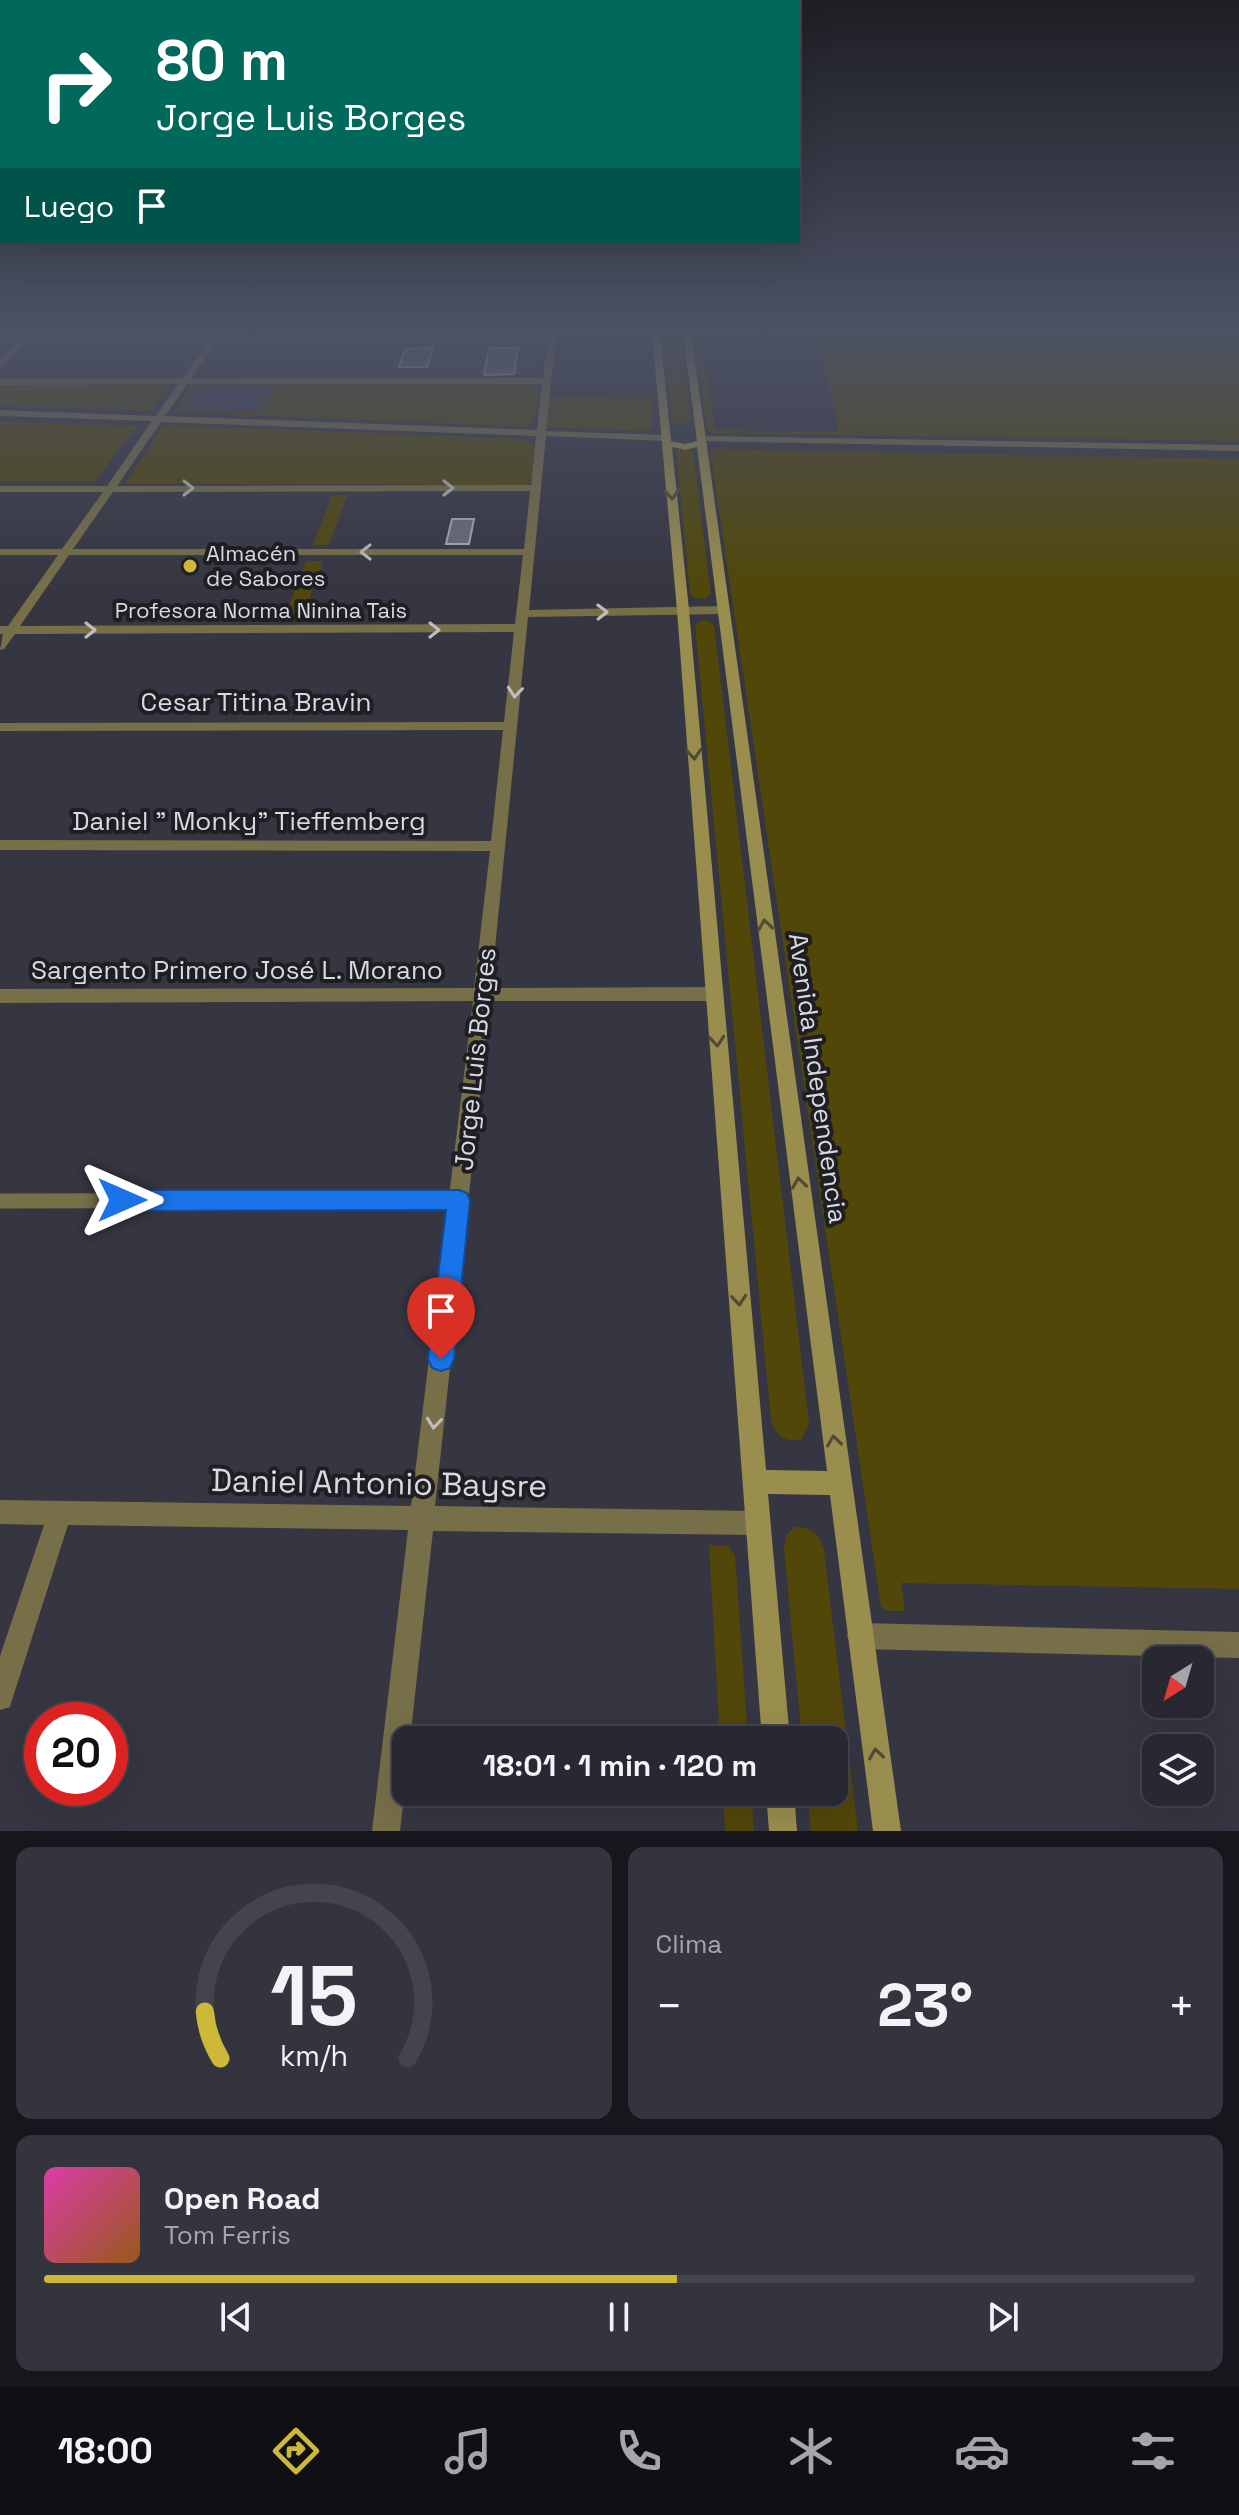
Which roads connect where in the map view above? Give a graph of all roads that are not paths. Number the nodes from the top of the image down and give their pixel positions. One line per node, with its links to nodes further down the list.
1 (143, 418): 5 (street)
2 (541, 418): 6 (street, Jorge Luis Borges)
3 (679, 418): 7 (main road, Avenida Independencia)
4 (684, 418): 7 (main road, Avenida Independencia)
5 (158, 419): 6 (street); 11 (street)
6 (539, 434): 7 (street); 9 (street, Jorge Luis Borges)
7 (683, 434): 8 (street); 15 (main road, Avenida Independencia, one-way to 15); 16 (main road, Avenida Independencia)
8 (1239, 448)
9 (536, 488): 11 (street, one-way to 9); 14 (street, Jorge Luis Borges)
10 (0, 489): 11 (street)
11 (110, 489): 12 (street)
12 (68, 551): 13 (street); 14 (street, one-way to 12); 18 (street)
13 (0, 552)
14 (528, 552): 17 (street, Jorge Luis Borges)
15 (683, 610): 16 (street, Profesora Norma Ninina Tais); 17 (street, Profesora Norma Ninina Tais, one-way to 15); 24 (main road, Avenida Independencia, one-way to 24)
16 (723, 610): 30 (main road, Avenida Independencia, one-way to 16)
17 (523, 621): 18 (street, Profesora Norma Ninina Tais, one-way to 17); 20 (street, Jorge Luis Borges, one-way to 20)
18 (6, 630): 19 (street)
19 (0, 646)
20 (512, 726): 21 (street, Cesar Titina Bravin); 23 (street, Jorge Luis Borges)
21 (0, 727)
22 (0, 845): 23 (street, Daniel " Monky" Tieffemberg)
23 (498, 846): 25 (street, Jorge Luis Borges)
24 (714, 994): 25 (street, Sargento Primero José L. Morano); 29 (main road, Avenida Independencia, one-way to 29)
25 (482, 995): 26 (street, Sargento Primero José L. Morano); 27 (street, Jorge Luis Borges)
26 (0, 996)
27 (459, 1200): 28 (lane); 33 (street, Jorge Luis Borges, one-way to 33)
28 (0, 1201)
29 (755, 1482): 30 (main road); 34 (main road, Avenida Independencia)
30 (840, 1483): 35 (main road, Avenida Independencia)
31 (0, 1512): 32 (street, Daniel Antonio Baysre)
32 (60, 1512): 33 (street, Daniel Antonio Baysre); 37 (street)
33 (423, 1518): 34 (street, Daniel Antonio Baysre); 40 (street, Jorge Luis Borges)
34 (757, 1523): 38 (main road, Avenida Independencia)
35 (860, 1636): 36 (street); 42 (main road, Avenida Independencia, one-way to 35)
36 (1239, 1645)
37 (0, 1697)
38 (775, 1726)
39 (781, 1806): 41 (main road)
40 (386, 1831)
41 (783, 1831)
42 (887, 1831)

